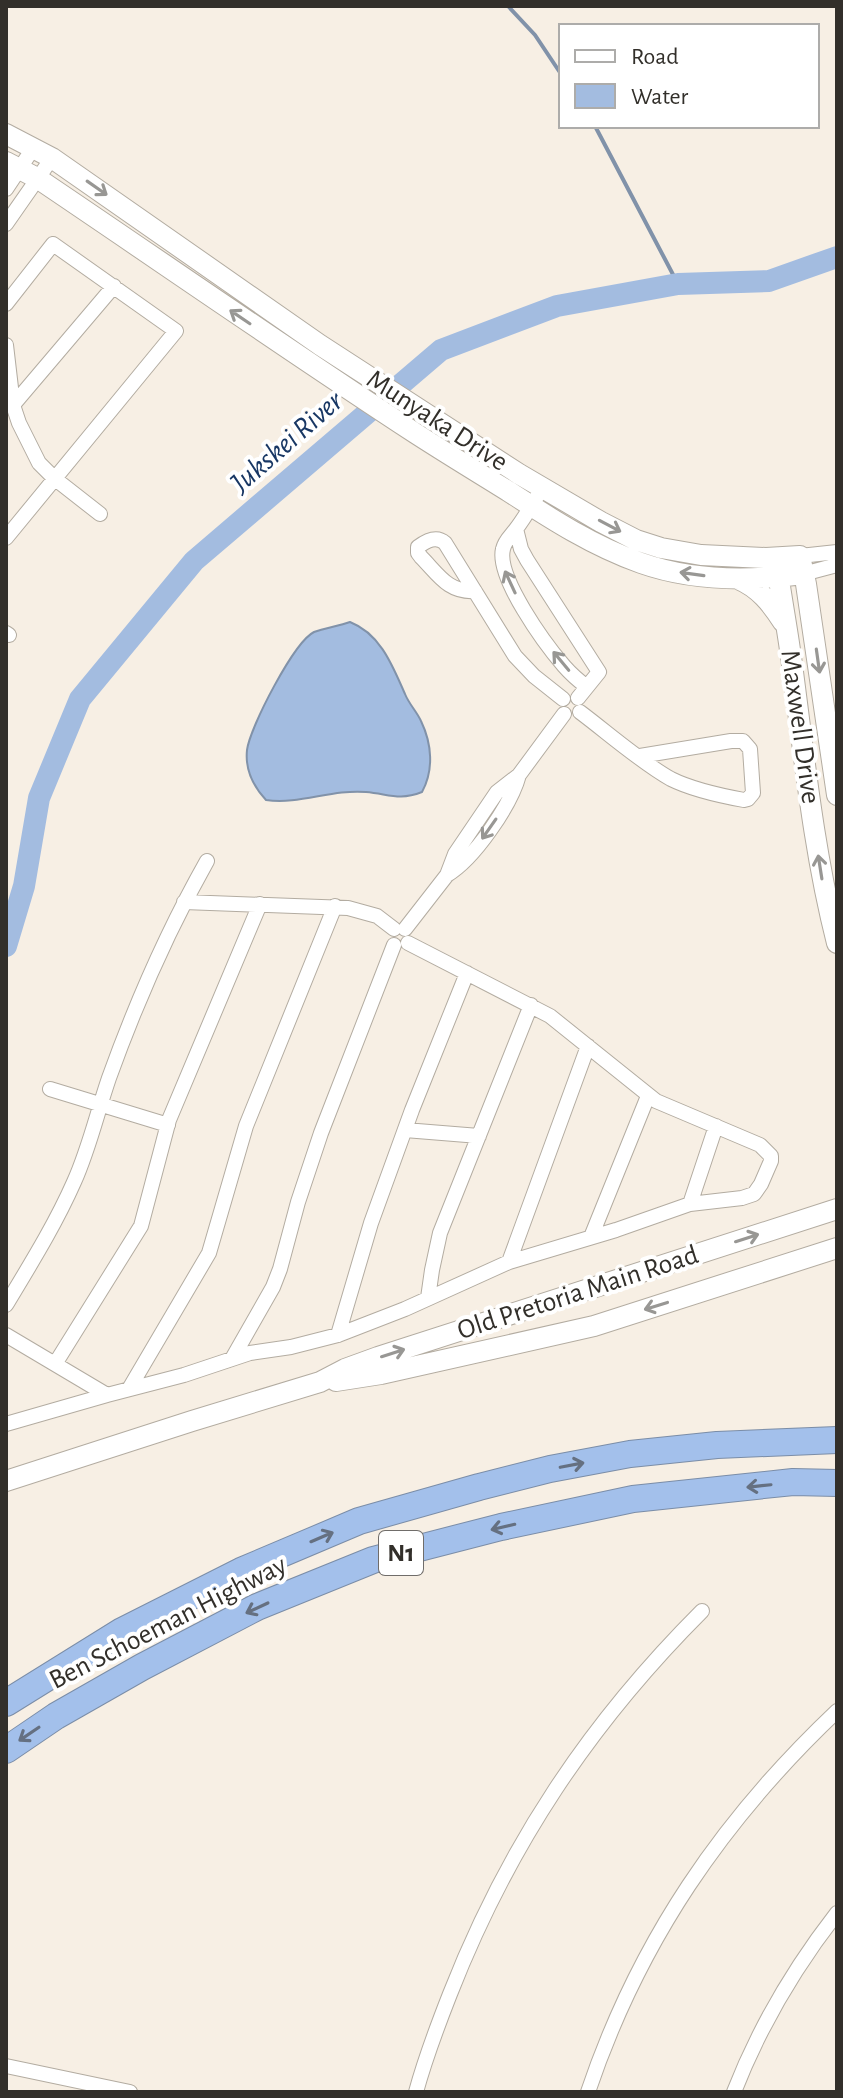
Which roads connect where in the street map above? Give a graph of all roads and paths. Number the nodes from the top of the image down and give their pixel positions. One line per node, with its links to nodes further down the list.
1 (6, 134): 2 (main road, Munyaka Drive)
2 (43, 152): 3 (street); 3 (street); 11 (main road, Munyaka Drive, one-way to 11)
3 (21, 170): 4 (street); 5 (street); 12 (main road, Munyaka Drive, one-way to 3)
4 (6, 189)
5 (6, 224)
6 (114, 286): 7 (street); 9 (street); 10 (street)
7 (6, 304)
8 (6, 345): 9 (street)
9 (13, 405): 10 (street)
10 (54, 478): 13 (street); 15 (street)
11 (543, 487): 12 (street); 19 (main road, Munyaka Drive, one-way to 19)
12 (530, 506): 14 (street); 20 (main road, Munyaka Drive, one-way to 12)
13 (100, 514)
14 (516, 529): 22 (street); 23 (street, one-way to 14)
15 (6, 538)
16 (837, 552): 17 (street)
17 (802, 565): 18 (street); 19 (main road); 27 (main road, Maxwell Drive, one-way to 27)
18 (837, 565)
19 (777, 568): 20 (main road, Munyaka Drive); 24 (main road, Maxwell Drive)
20 (736, 578): 24 (main road)
21 (475, 591): 25 (street)
22 (556, 605): 23 (street); 25 (street)
23 (531, 619): 25 (street, one-way to 23)
24 (787, 629): 33 (main road, Maxwell Drive, one-way to 24)
25 (574, 702): 26 (street); 32 (street)
26 (640, 756): 26 (street)
27 (837, 795)
28 (207, 861): 29 (street)
29 (184, 902): 30 (street); 39 (street)
30 (260, 904): 31 (street); 40 (street)
31 (335, 906): 32 (street); 56 (street)
32 (400, 936): 34 (street); 53 (street)
33 (837, 943)
34 (467, 973): 35 (street); 42 (street)
35 (531, 1005): 36 (street); 43 (street)
36 (588, 1046): 38 (street); 48 (street)
37 (50, 1089): 39 (street)
38 (648, 1096): 41 (street); 46 (street)
39 (101, 1104): 40 (street); 50 (street)
40 (168, 1125): 54 (street)
41 (716, 1126): 44 (street); 44 (street)
42 (405, 1130): 43 (street); 52 (street)
43 (479, 1136): 49 (street)
44 (690, 1204): 46 (street)
45 (837, 1209): 55 (main road, Old Pretoria Main Road, one-way to 45)
46 (591, 1237): 48 (street)
47 (837, 1248): 55 (main road, Old Pretoria Main Road, one-way to 55)
48 (509, 1262): 49 (street)
49 (428, 1298): 52 (street)
50 (6, 1305)
51 (6, 1335): 54 (street)
52 (338, 1335): 53 (street)
53 (232, 1359): 56 (street)
54 (55, 1364): 57 (street)
55 (320, 1382): 60 (main road, Old Pretoria Main Road)
56 (129, 1389): 57 (street)
57 (107, 1395): 58 (street)
58 (6, 1424)
59 (837, 1440): 63 (highway, Ben Schoeman Highway / N1, one-way to 59)
60 (6, 1481)
61 (837, 1483): 65 (highway, Ben Schoeman Highway / N1, one-way to 65)
62 (702, 1611): 70 (street)
63 (6, 1703)
64 (837, 1711): 71 (street)
65 (6, 1750)
66 (837, 1913): 72 (street)
67 (6, 2066): 68 (street)
68 (77, 2087): 69 (street)
69 (130, 2092)
70 (416, 2092)
71 (588, 2092)
72 (734, 2092)

